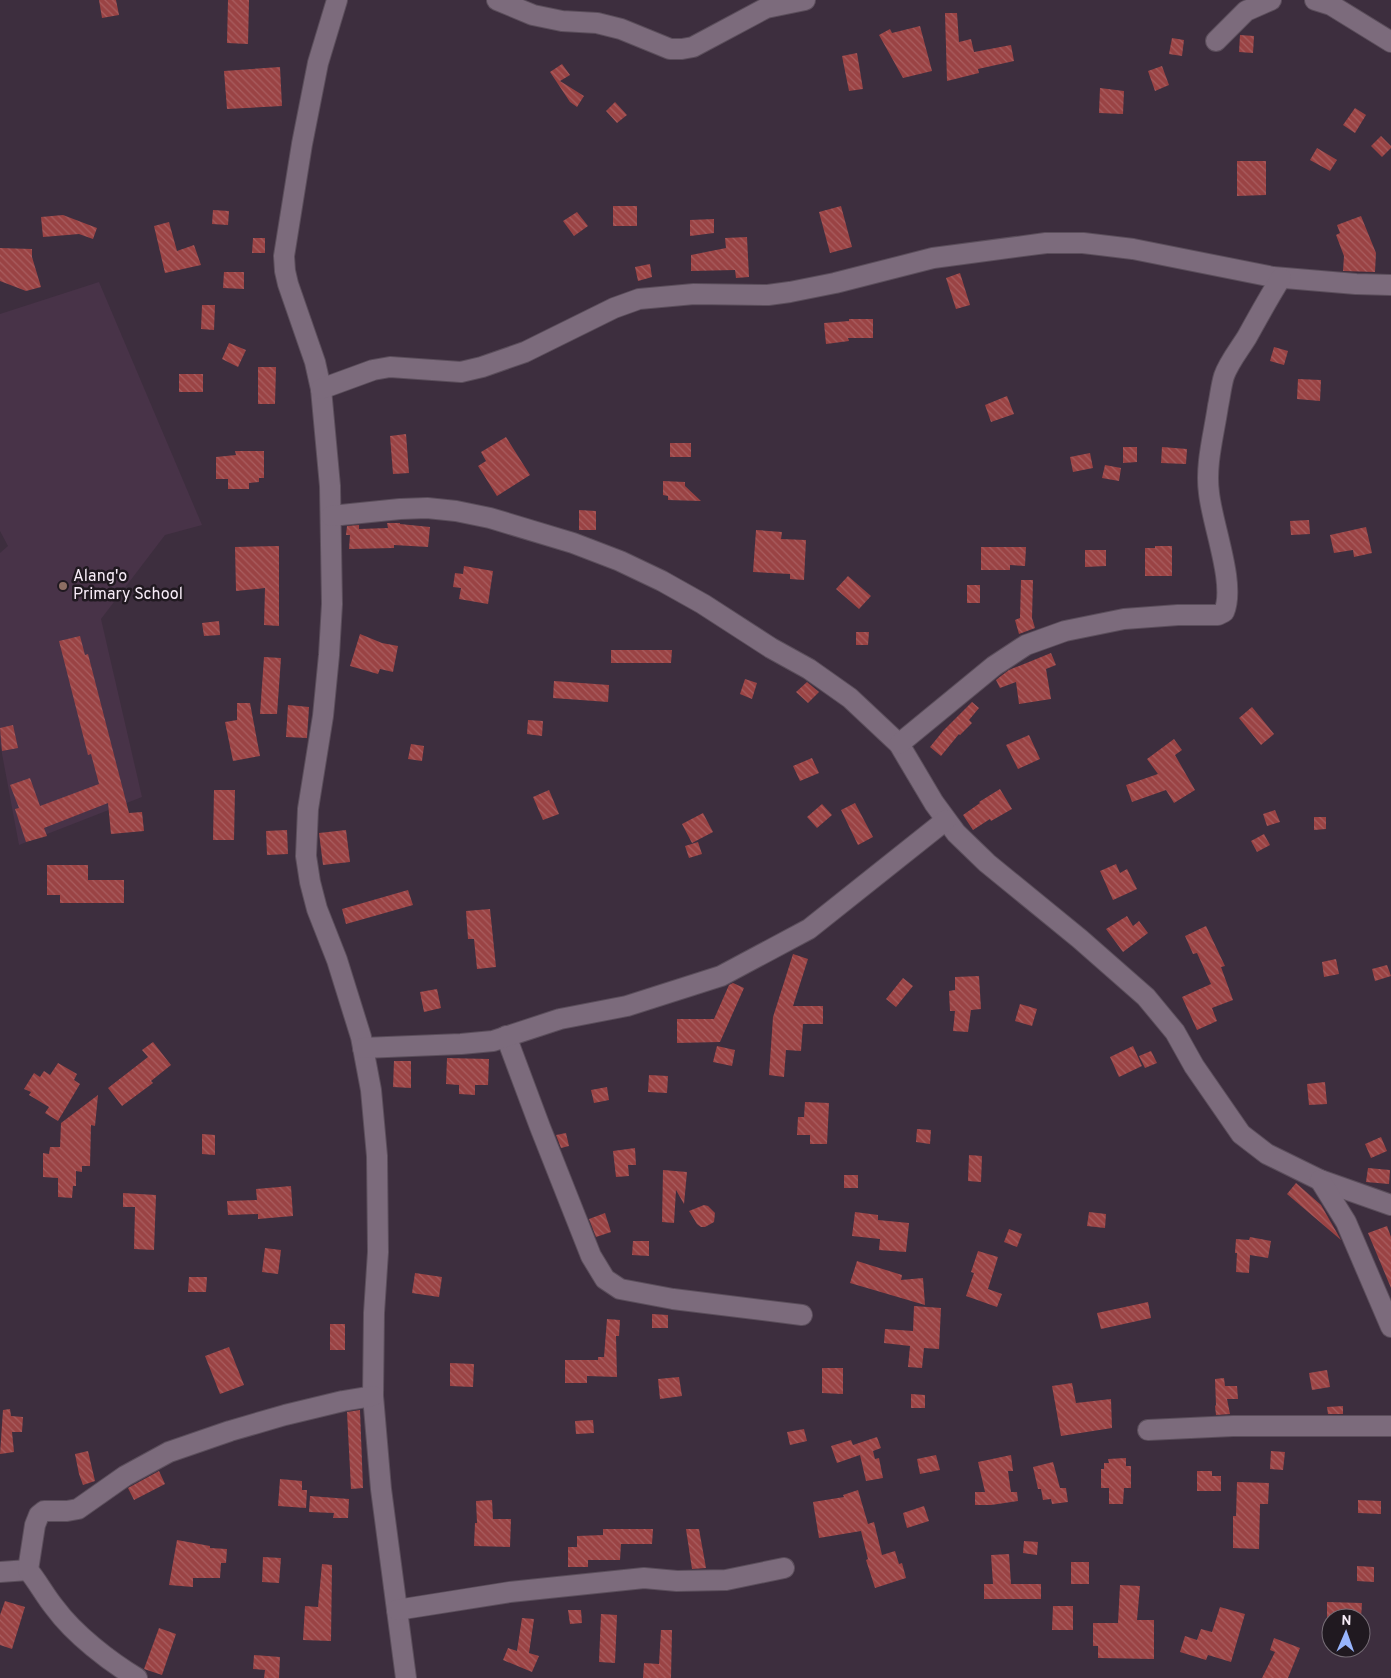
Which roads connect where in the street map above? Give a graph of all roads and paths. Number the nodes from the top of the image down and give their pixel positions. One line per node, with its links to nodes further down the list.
1 (337, 0): 10 (street)
2 (497, 0): 3 (street)
3 (805, 0)
4 (1270, 0): 6 (street)
5 (1315, 0): 7 (street)
6 (1216, 41)
7 (1391, 42)
8 (1281, 278): 9 (street); 10 (street); 12 (street)
9 (1391, 285)
10 (322, 389): 11 (street)
11 (331, 516): 12 (street); 15 (street)
12 (899, 744): 13 (street)
13 (946, 820): 14 (street); 16 (street)
14 (506, 1036): 15 (street); 18 (street)
15 (363, 1048): 20 (street)
16 (1320, 1180): 17 (street); 19 (street)
17 (1391, 1205)
18 (802, 1315)
19 (1391, 1327)
20 (373, 1396): 24 (street); 26 (street)
21 (1391, 1426): 22 (street)
22 (1148, 1430)
23 (784, 1568): 26 (street)
24 (28, 1570): 25 (street); 27 (street)
25 (0, 1572)
26 (397, 1610): 28 (street)
27 (137, 1678)
28 (406, 1678)

